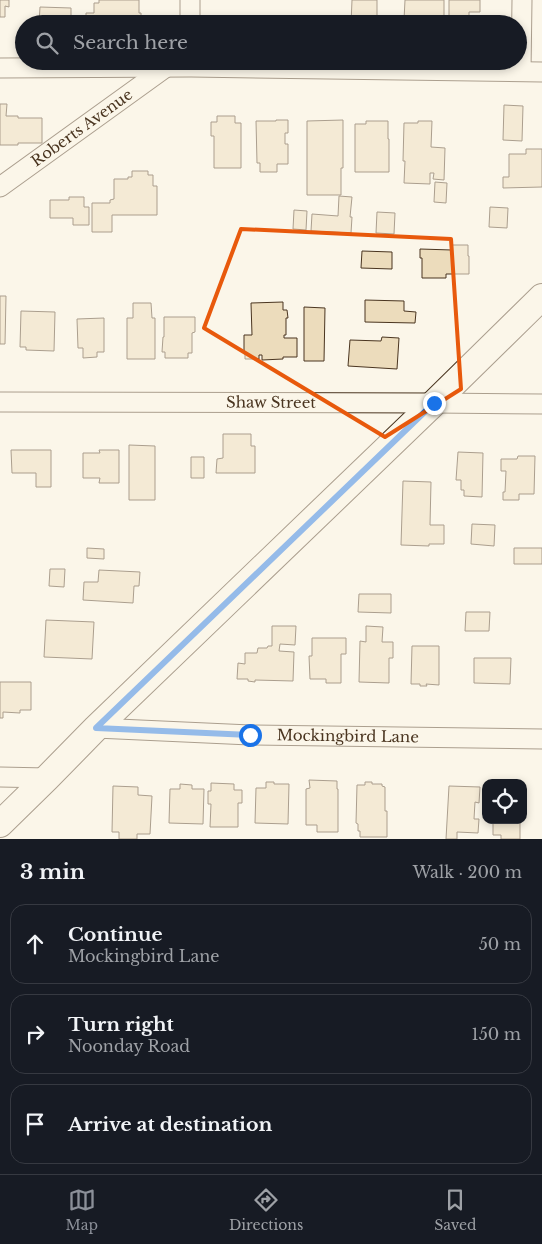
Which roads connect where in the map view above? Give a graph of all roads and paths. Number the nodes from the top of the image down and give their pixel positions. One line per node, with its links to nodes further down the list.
1 (190, 0): 3 (street)
2 (522, 0): 4 (street)
3 (190, 15)
4 (522, 15)
5 (0, 68): 6 (street)
6 (15, 68)
7 (162, 70): 11 (street, Roberts Avenue)
8 (474, 70): 9 (street)
9 (521, 71): 10 (street)
10 (542, 72)
11 (0, 187)
12 (542, 297): 14 (street)
13 (0, 402): 14 (street, Shaw Street)
14 (434, 403): 15 (street, Shaw Street); 16 (street)
15 (542, 404)
16 (96, 728): 17 (street, Mockingbird Lane); 19 (street)
17 (542, 739)
18 (0, 777): 19 (street)
19 (47, 778): 20 (street)
20 (0, 824)

